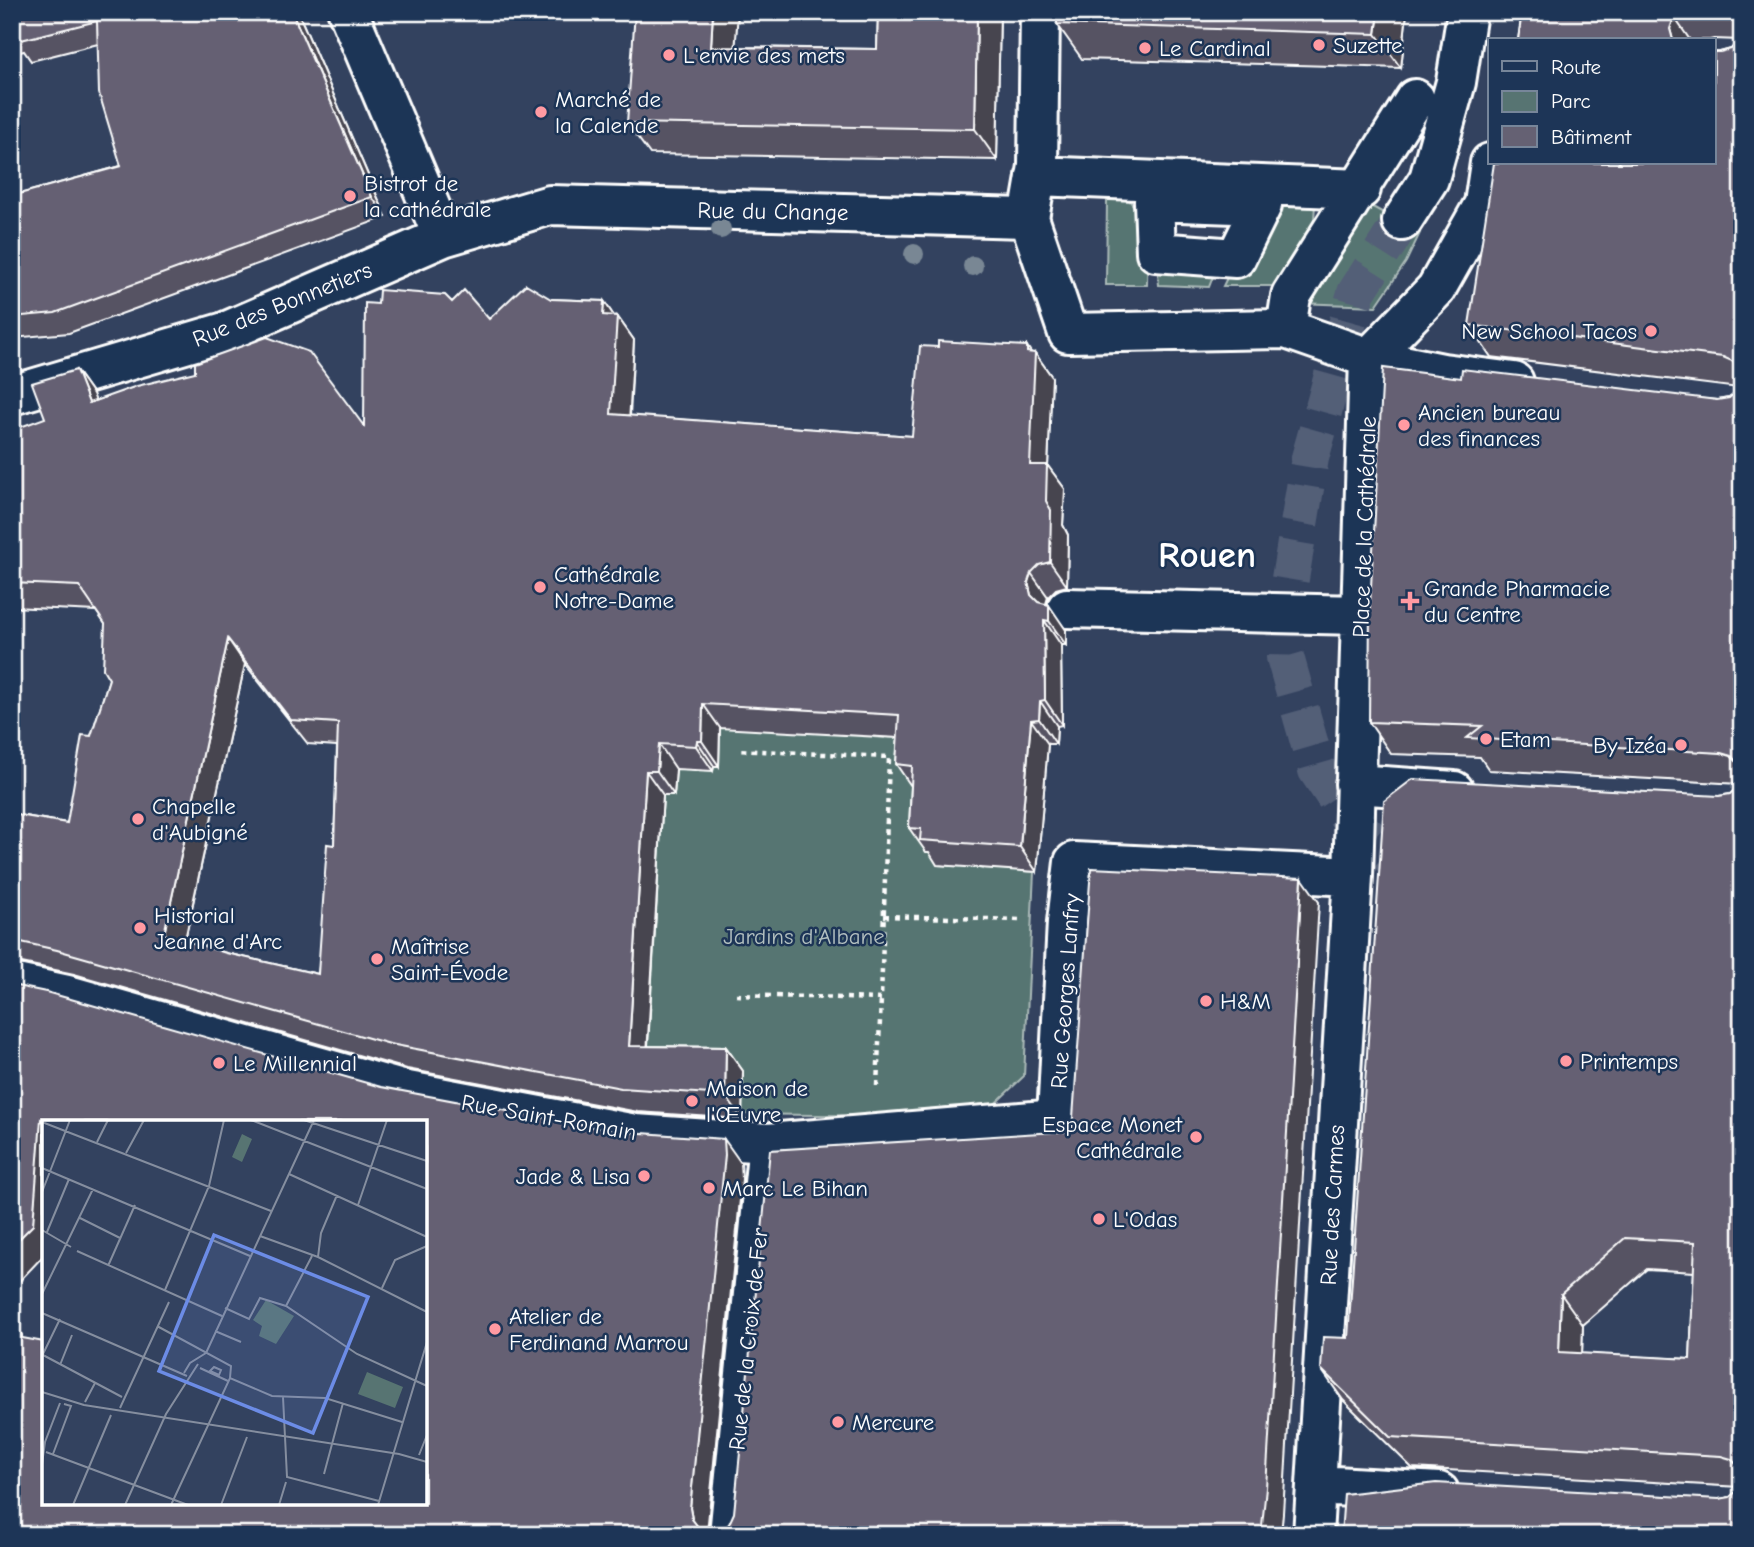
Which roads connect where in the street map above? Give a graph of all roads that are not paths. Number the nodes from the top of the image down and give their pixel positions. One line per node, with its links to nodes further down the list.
1 (348, 12): 11 (street)
2 (1040, 12): 7 (street)
3 (1467, 12): 4 (street)
4 (1475, 59): 10 (street)
5 (1415, 99): 8 (street)
6 (1490, 164): 13 (street)
7 (1037, 171): 8 (street); 9 (street)
8 (1361, 189): 12 (street)
9 (1029, 218): 11 (street, Rue du Change); 12 (street)
10 (1402, 221)
11 (455, 233): 15 (street, Rue des Bonnetiers)
12 (1286, 329): 13 (street)
13 (1369, 358): 14 (street); 17 (street, Place de la Cathédrale)
14 (1552, 387)
15 (12, 395)
16 (1067, 608): 17 (street)
17 (1360, 615): 18 (street, Place de la Cathédrale)
18 (1355, 784): 19 (street); 20 (street, Place de la Cathédrale)
19 (1493, 793)
20 (1353, 876): 22 (street, Rue Georges Lanfry); 24 (street, Rue des Carmes)
21 (12, 983): 23 (street, Rue Saint-Romain)
22 (1057, 1119): 23 (street, Rue Saint-Romain)
23 (768, 1143): 26 (street, Rue de la Croix de Fer)
24 (1317, 1485): 25 (street); 27 (street, Rue des Carmes)
25 (1480, 1494)
26 (729, 1535)
27 (1313, 1535)

